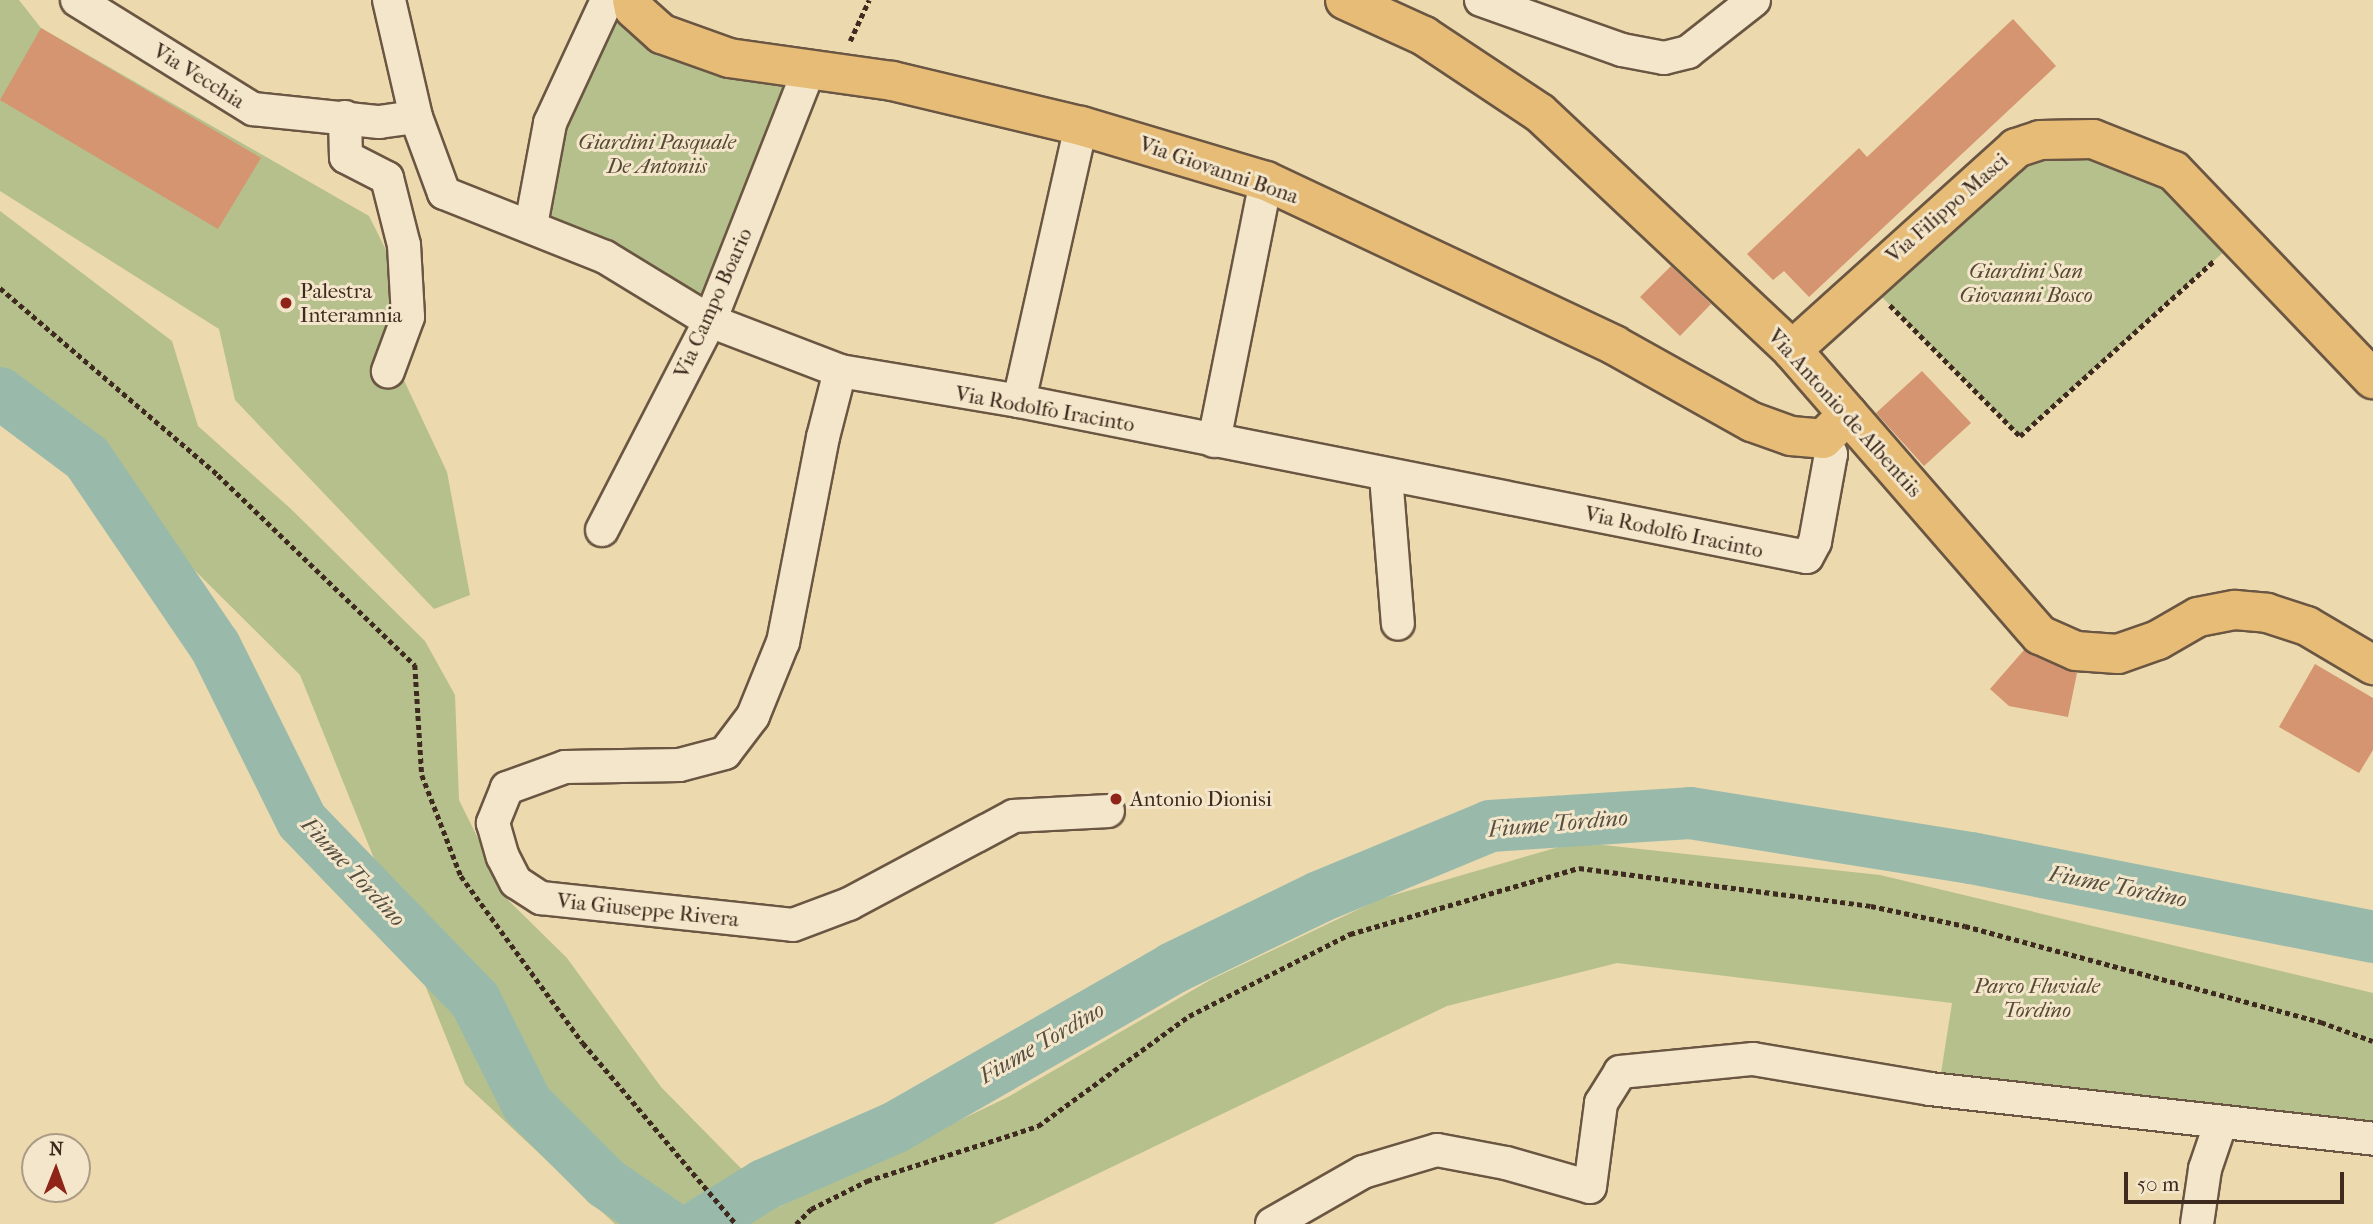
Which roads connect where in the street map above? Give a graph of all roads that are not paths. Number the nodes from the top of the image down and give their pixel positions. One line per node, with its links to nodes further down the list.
1 (77, 0): 9 (street, Via Vecchia)
2 (389, 0): 10 (street, Via Rodolfo Iracinto)
3 (607, 0): 13 (street)
4 (632, 0): 8 (main road, Via Giovanni Bona)
5 (1345, 0): 15 (main road, Via Antonio de Albentiis)
6 (1754, 0): 7 (street)
7 (1494, 2)
8 (822, 72): 11 (main road, Via Giovanni Bona); 14 (street, Via Campo Boario)
9 (345, 117): 10 (street, Via Vecchia); 16 (street)
10 (416, 117): 13 (street, Via Rodolfo Iracinto)
11 (1081, 126): 12 (main road, Via Giovanni Bona); 19 (street)
12 (1266, 181): 20 (main road, Via Giovanni Bona); 21 (street)
13 (531, 225): 14 (street, Via Rodolfo Iracinto)
14 (710, 321): 17 (street, Via Rodolfo Iracinto); 23 (street, Via Campo Boario)
15 (1792, 350): 18 (main road, Via Filippo Masci); 20 (main road, Via Antonio de Albentiis)
16 (388, 371)
17 (840, 371): 19 (street, Via Rodolfo Iracinto); 26 (street, Via Giuseppe Rivera)
18 (2373, 379)
19 (1019, 401): 21 (street, Via Rodolfo Iracinto)
20 (1835, 427): 22 (street, Via Rodolfo Iracinto); 25 (main road, Via Antonio de Albentiis)
21 (1214, 441): 22 (street, Via Rodolfo Iracinto)
22 (1386, 476): 24 (street)
23 (602, 530)
24 (1398, 624)
25 (2373, 665)
26 (1108, 811)
27 (2220, 1125): 28 (street); 29 (street); 30 (street)
28 (2373, 1139)
29 (1272, 1224)
30 (2197, 1224)

